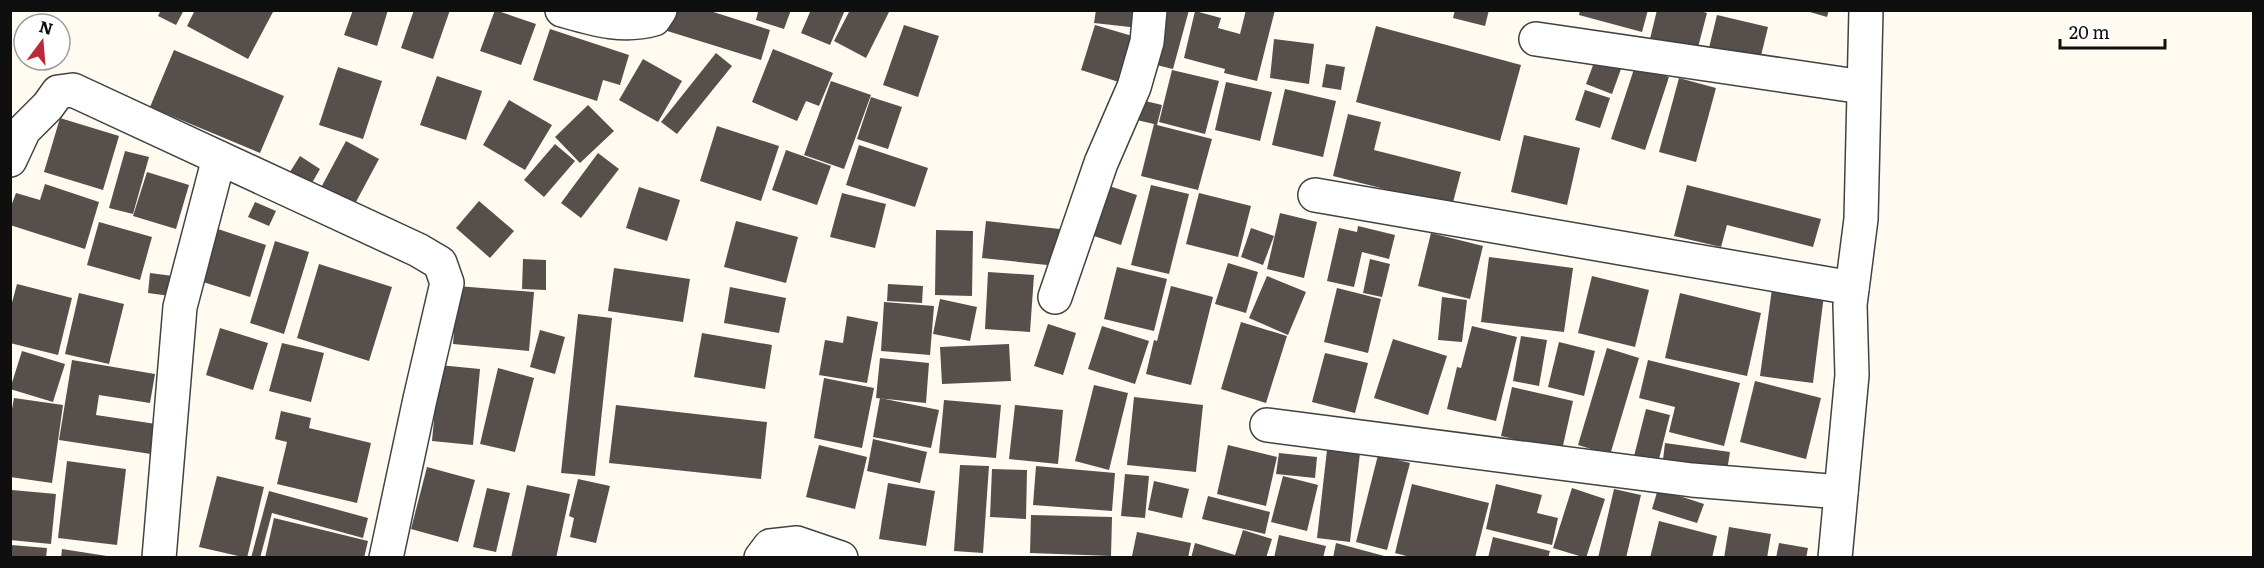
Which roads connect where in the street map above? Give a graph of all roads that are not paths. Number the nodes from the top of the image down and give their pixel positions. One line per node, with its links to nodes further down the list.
1 (562, 10): 2 (street)
2 (660, 10)
3 (1150, 10): 11 (street)
4 (1866, 10): 6 (street)
5 (1536, 39): 6 (street)
6 (1863, 87): 10 (street)
7 (219, 158): 8 (street); 14 (street); 15 (street)
8 (10, 160)
9 (1315, 195): 10 (street)
10 (1852, 288): 13 (street)
11 (1055, 297)
12 (1267, 425): 13 (street)
13 (1841, 492): 18 (street)
14 (159, 558)
15 (386, 558)
16 (761, 558): 17 (street)
17 (841, 558)
18 (1835, 558)

